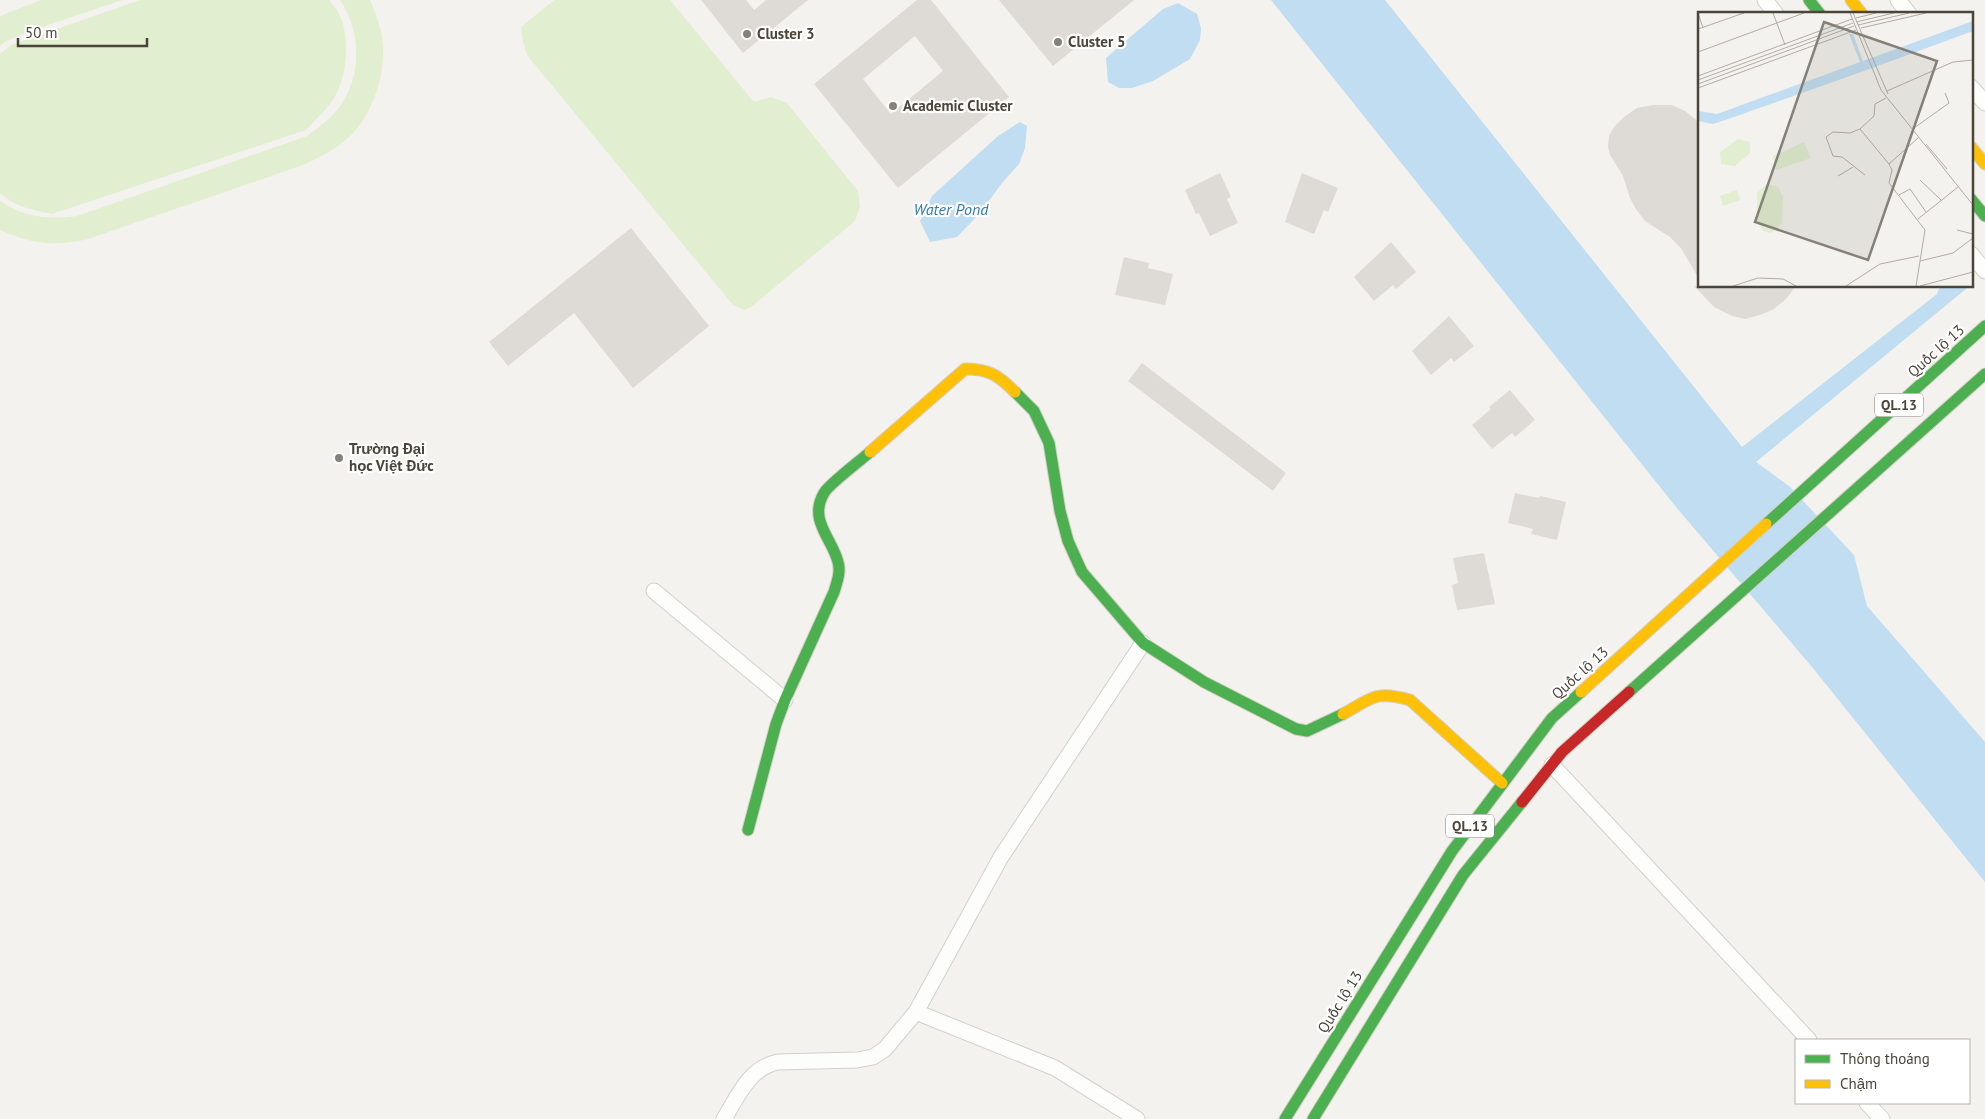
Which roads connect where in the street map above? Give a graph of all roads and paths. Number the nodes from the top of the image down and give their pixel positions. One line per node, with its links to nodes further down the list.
1 (1764, 0): 5 (street)
2 (1809, 0): 6 (main road)
3 (1851, 0): 7 (main road)
4 (1898, 0): 8 (street)
5 (1774, 12)
6 (1818, 12)
7 (1860, 12)
8 (1907, 12)
9 (1972, 88): 10 (street)
10 (1985, 103)
11 (1972, 148): 12 (main road)
12 (1985, 164)
13 (1972, 200): 14 (main road)
14 (1985, 216)
15 (1972, 255): 16 (street)
16 (1985, 271)
17 (1985, 326): 23 (main road, Quốc lộ 13 / QL.13)
18 (1985, 374): 22 (main road, QL.13)
19 (654, 592): 21 (street)
20 (1144, 643): 21 (main road); 23 (main road); 25 (street)
21 (785, 700): 24 (main road)
22 (1552, 765): 26 (street); 31 (main road, QL.13)
23 (1502, 783): 30 (main road, Quốc lộ 13 / QL.13)
24 (748, 830)
25 (916, 1012): 28 (street); 29 (street)
26 (1808, 1039)
27 (1868, 1104): 32 (street)
28 (724, 1119)
29 (1137, 1119)
30 (1285, 1119)
31 (1313, 1119)
32 (1882, 1119)

